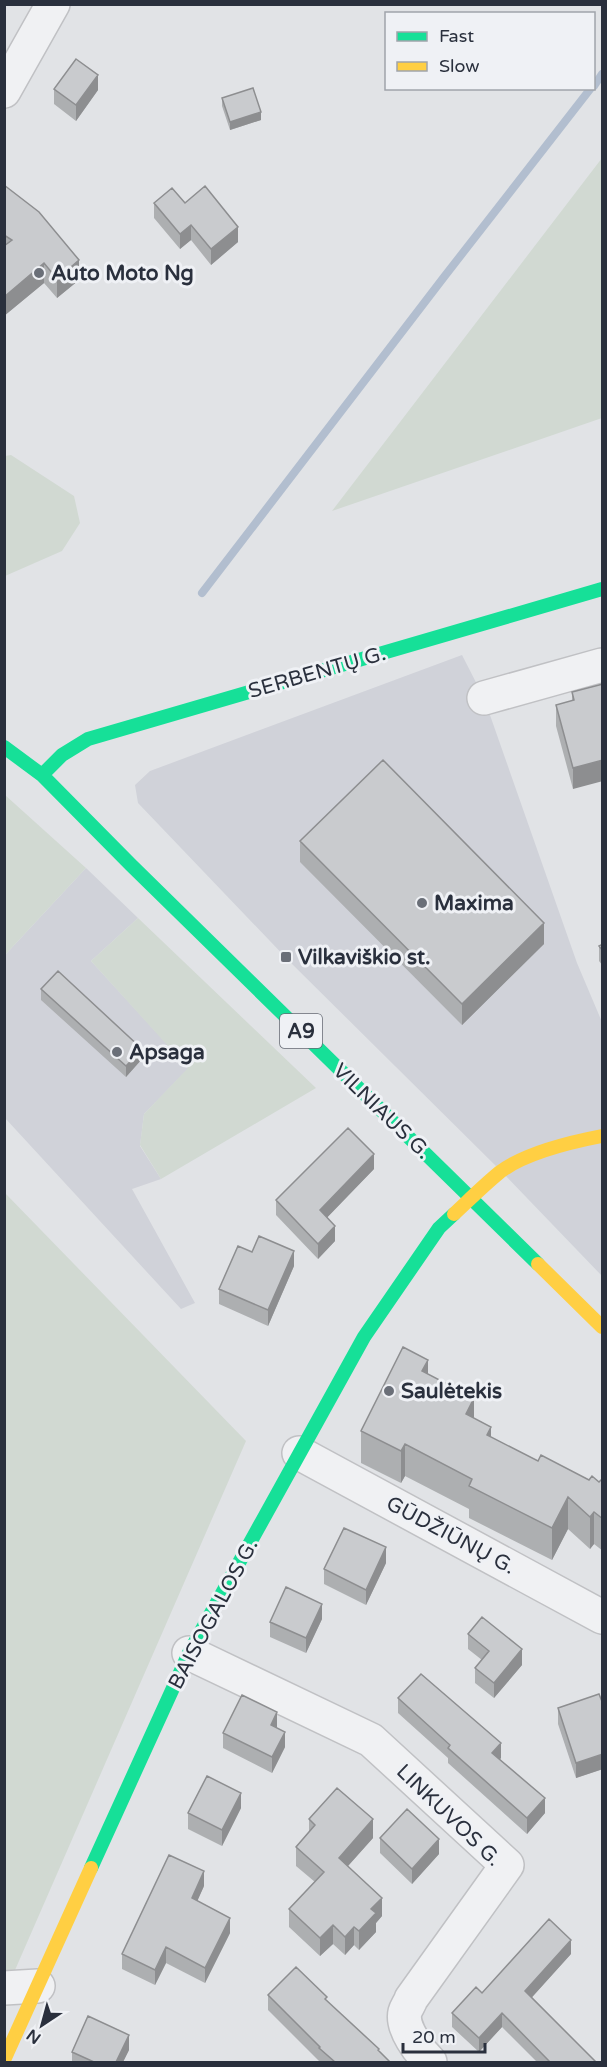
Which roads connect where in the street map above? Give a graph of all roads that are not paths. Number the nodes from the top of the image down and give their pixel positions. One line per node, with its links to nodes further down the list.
1 (53, 4): 2 (street)
2 (4, 91)
3 (603, 589): 7 (main road, SERBENTŲ G.)
4 (603, 665): 5 (street)
5 (484, 698)
6 (4, 747): 7 (main road, VILNIAUS G. / A9)
7 (42, 775): 9 (main road, VILNIAUS G. / A9)
8 (603, 1136): 9 (main road, BAISOGALOS G.)
9 (471, 1197): 10 (main road, VILNIAUS G. / A9); 11 (main road, BAISOGALOS G.)
10 (603, 1327)
11 (298, 1453): 12 (street, GŪDŽIŪNŲ G.); 13 (main road, BAISOGALOS G.)
12 (603, 1617)
13 (189, 1653): 14 (main road, BAISOGALOS G.); 17 (street, LINKUVOS G.)
14 (38, 1986): 15 (street); 16 (main road, BAISOGALOS G.)
15 (4, 1988)
16 (4, 2060)
17 (430, 2062)

